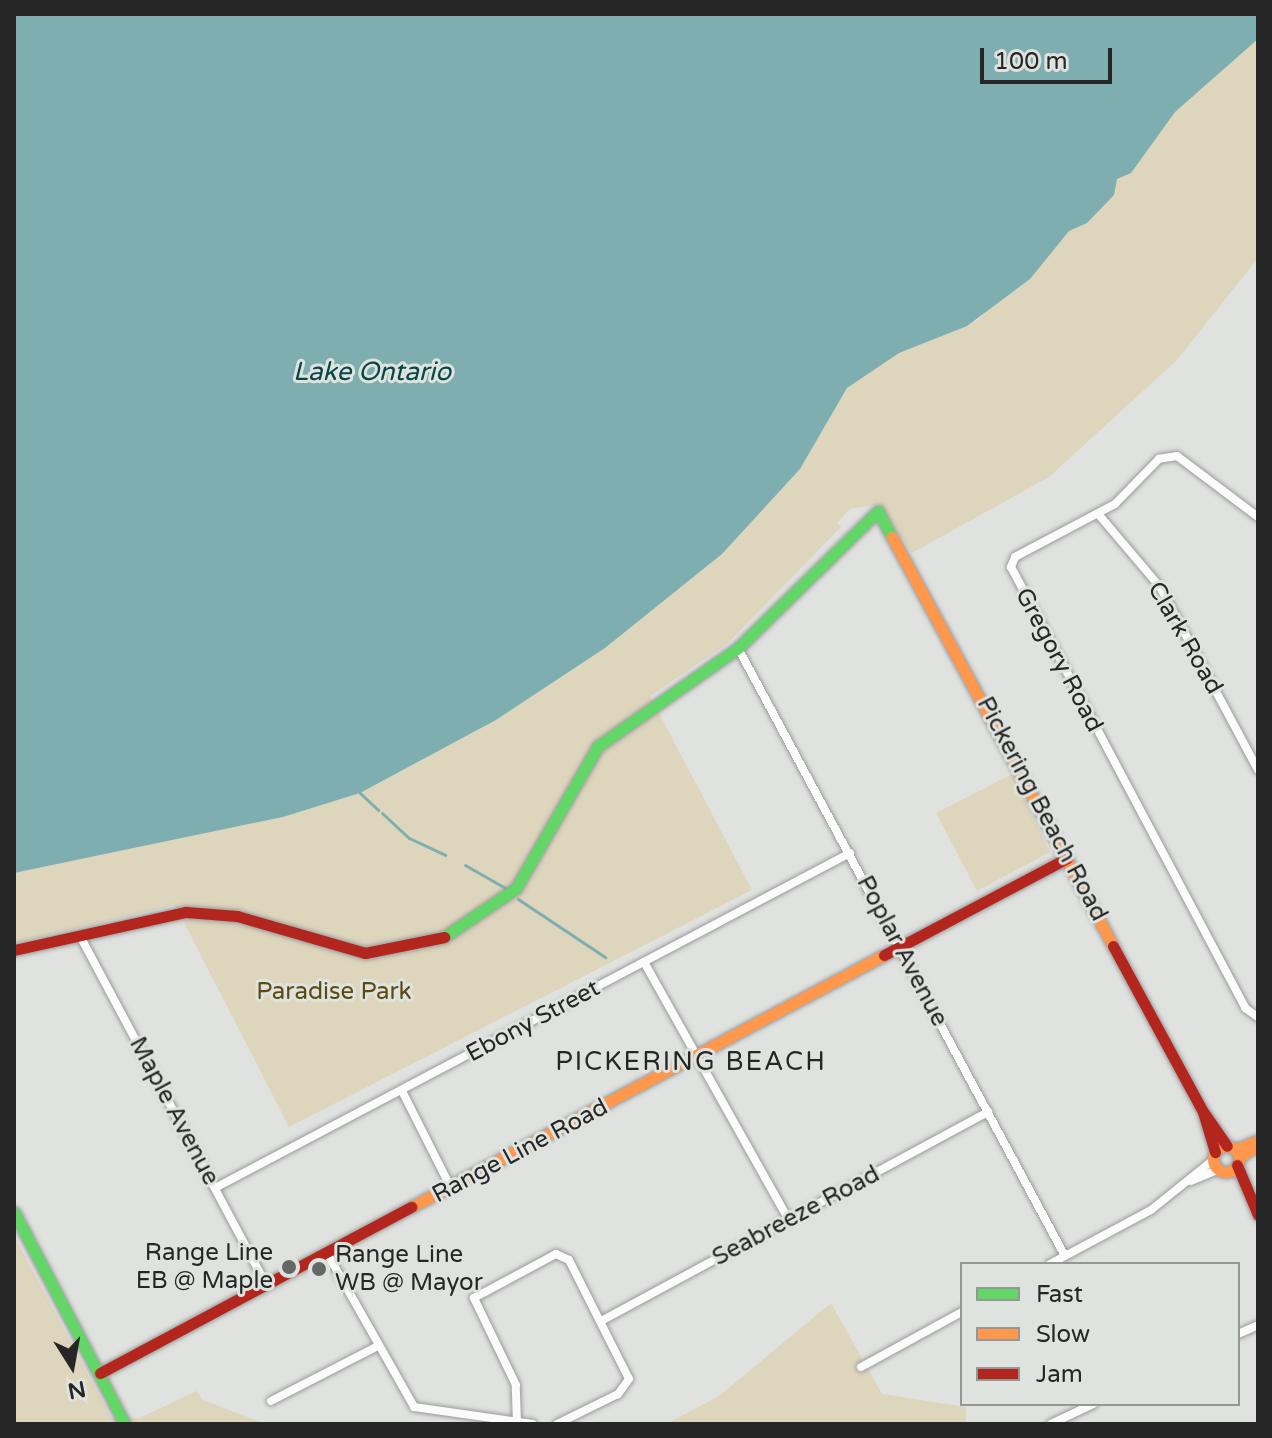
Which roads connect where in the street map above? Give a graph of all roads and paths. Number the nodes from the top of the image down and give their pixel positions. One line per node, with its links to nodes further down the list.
1 (1099, 515): 2 (street, Gregory Road); 4 (street, Clark Road); 11 (street, Gregory Road)
2 (1258, 517)
3 (738, 648): 5 (street, Poplar Avenue); 6 (street, Pickering Beach Road); 7 (street)
4 (1258, 770)
5 (850, 853): 8 (street, Poplar Avenue); 10 (street, Ebony Street)
6 (1067, 858): 8 (street, Range Line Road); 16 (street, Pickering Beach Road)
7 (80, 936): 9 (street); 17 (street, Maple Avenue)
8 (900, 947): 12 (street, Range Line Road); 14 (street, Poplar Avenue)
9 (14, 950)
10 (644, 962): 12 (street); 13 (street, Ebony Street)
11 (1258, 1017)
12 (697, 1056): 18 (street, Range Line Road); 21 (street)
13 (402, 1091): 17 (street, Ebony Street); 18 (street)
14 (988, 1112): 21 (street, Seabreeze Road); 23 (street, Poplar Avenue)
15 (1258, 1142): 16 (street)
16 (1227, 1159): 19 (street, Pickering Beach Road); 23 (street)
17 (215, 1188): 25 (street, Maple Avenue)
18 (451, 1188): 22 (street, Range Line Road)
19 (1256, 1210)
20 (14, 1212): 30 (street)
21 (788, 1219): 27 (street, Seabreeze Road)
22 (327, 1253): 25 (street, Range Line Road); 28 (street)
23 (1065, 1256): 24 (street)
24 (1054, 1262)
25 (267, 1286): 30 (street, Range Line Road)
26 (960, 1313): 29 (street)
27 (603, 1320): 33 (street); 36 (street)
28 (376, 1347): 31 (street); 33 (street)
29 (861, 1367)
30 (100, 1373): 34 (street)
31 (271, 1401)
32 (1089, 1406): 37 (street)
33 (517, 1423): 35 (street)
34 (125, 1424)
35 (533, 1424)
36 (557, 1424)
37 (1051, 1424)

